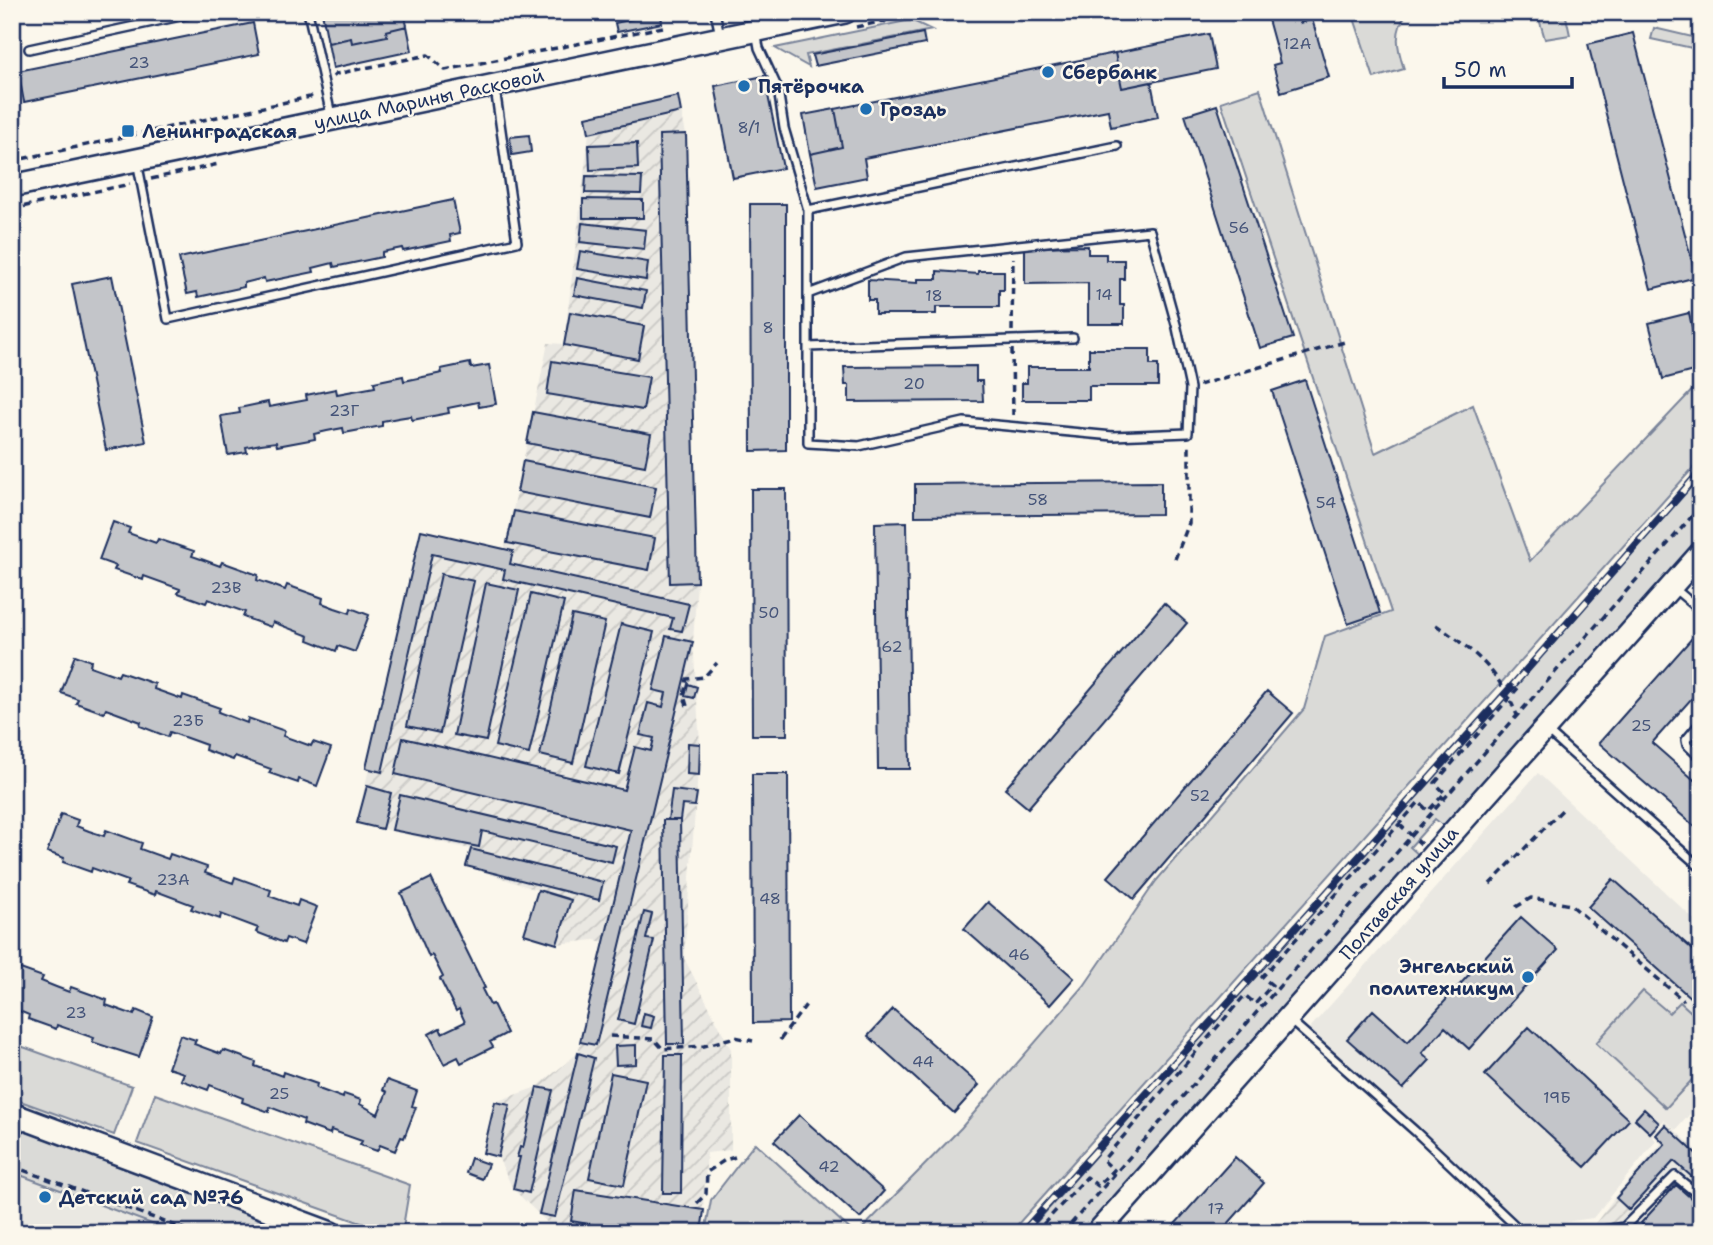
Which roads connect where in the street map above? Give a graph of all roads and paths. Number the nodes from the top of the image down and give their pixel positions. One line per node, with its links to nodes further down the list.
1 (199, 12): 7 (lane)
2 (308, 12): 9 (lane)
3 (715, 12): 6 (lane)
4 (845, 12): 5 (street, улица Марины Расковой)
5 (756, 31): 6 (street, улица Марины Расковой); 13 (lane)
6 (720, 39): 8 (street, улица Марины Расковой)
7 (29, 49)
8 (494, 86): 9 (street, улица Марины Расковой); 11 (lane)
9 (332, 120): 11 (street, улица Марины Расковой)
10 (1117, 146): 13 (lane)
11 (136, 160): 12 (street, улица Марины Расковой)
12 (12, 186)
13 (808, 210): 14 (lane)
14 (808, 294): 17 (lane); 18 (lane)
15 (1073, 338): 17 (lane)
16 (1348, 341): 18 (path)
17 (808, 346): 19 (lane)
18 (1190, 388): 19 (lane)
19 (1188, 433): 22 (path)
20 (1701, 506): 30 (path)
21 (1701, 553): 23 (street, Полтавская улица)
22 (1175, 559)
23 (1672, 586): 24 (lane); 32 (street, Полтавская улица)
24 (1701, 611)
25 (1436, 625): 28 (path)
26 (717, 663): 29 (path)
27 (1518, 688): 28 (path)
28 (1510, 697): 30 (path); 35 (path)
29 (687, 706)
30 (1517, 715): 36 (path)
31 (1701, 722): 33 (lane)
32 (1544, 729): 37 (lane); 42 (street, Полтавская улица)
33 (1701, 758)
34 (1563, 809): 38 (path)
35 (1399, 824): 36 (path); 53 (path)
36 (1411, 835): 54 (path)
37 (1701, 868)
38 (1490, 884)
39 (1516, 907): 40 (path)
40 (1684, 1001)
41 (808, 1002): 44 (path)
42 (1289, 1018): 55 (street, Полтавская улица); 56 (lane)
43 (610, 1036): 45 (path)
44 (780, 1040)
45 (753, 1041)
46 (12, 1114): 52 (street)
47 (735, 1157): 50 (path)
48 (12, 1166): 51 (path)
49 (1701, 1197): 57 (lane)
50 (697, 1203)
51 (195, 1233)
52 (331, 1233)
53 (1035, 1233)
54 (1063, 1233)
55 (1097, 1233)
56 (1523, 1233)
57 (1584, 1233)

